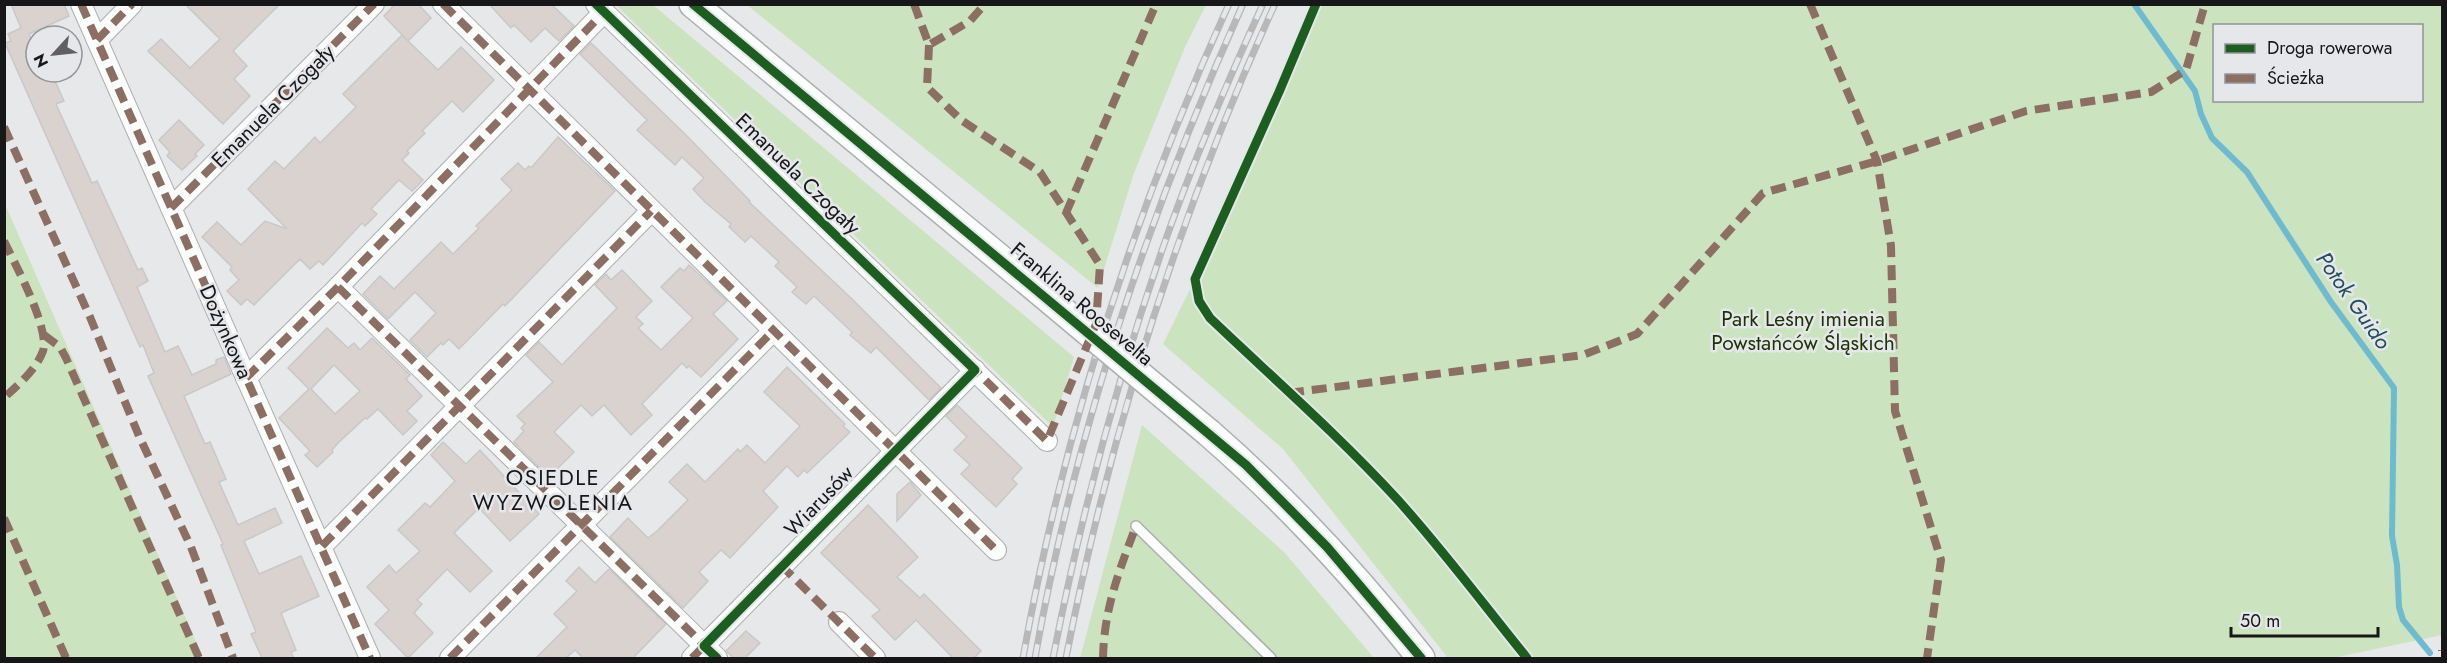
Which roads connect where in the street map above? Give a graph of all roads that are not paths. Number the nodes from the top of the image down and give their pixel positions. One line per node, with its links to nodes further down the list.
1 (81, 4): 8 (street, Dożynkowa)
2 (132, 4): 8 (street)
3 (374, 4): 10 (street, Emanuela Czogały)
4 (443, 4): 9 (street)
5 (693, 4): 29 (street, Franklina Roosevelta, bridge)
6 (1316, 4): 30 (lane)
7 (600, 8): 9 (street, Emanuela Czogały); 14 (street, Emanuela Czogały)
8 (97, 40): 10 (street, Dożynkowa)
9 (528, 89): 11 (street); 12 (street, Emanuela Czogały)
10 (171, 208): 15 (street, Dożynkowa)
11 (651, 211): 13 (street); 16 (street)
12 (338, 287): 15 (street, Emanuela Czogały); 16 (street)
13 (773, 331): 18 (street); 19 (street)
14 (975, 370): 17 (street, Emanuela Czogały); 18 (street, Wiarusów)
15 (246, 378): 21 (street, Dożynkowa)
16 (459, 405): 19 (street); 21 (street)
17 (1047, 441)
18 (894, 450): 22 (street); 24 (street, Wiarusów)
19 (581, 525): 24 (street); 26 (street)
20 (1136, 526): 28 (lane)
21 (322, 546): 25 (street, Dożynkowa)
22 (996, 550)
23 (839, 622): 27 (street)
24 (704, 654)
25 (370, 658)
26 (450, 658)
27 (875, 658)
28 (1271, 658)
29 (1421, 658)
30 (1527, 658)

